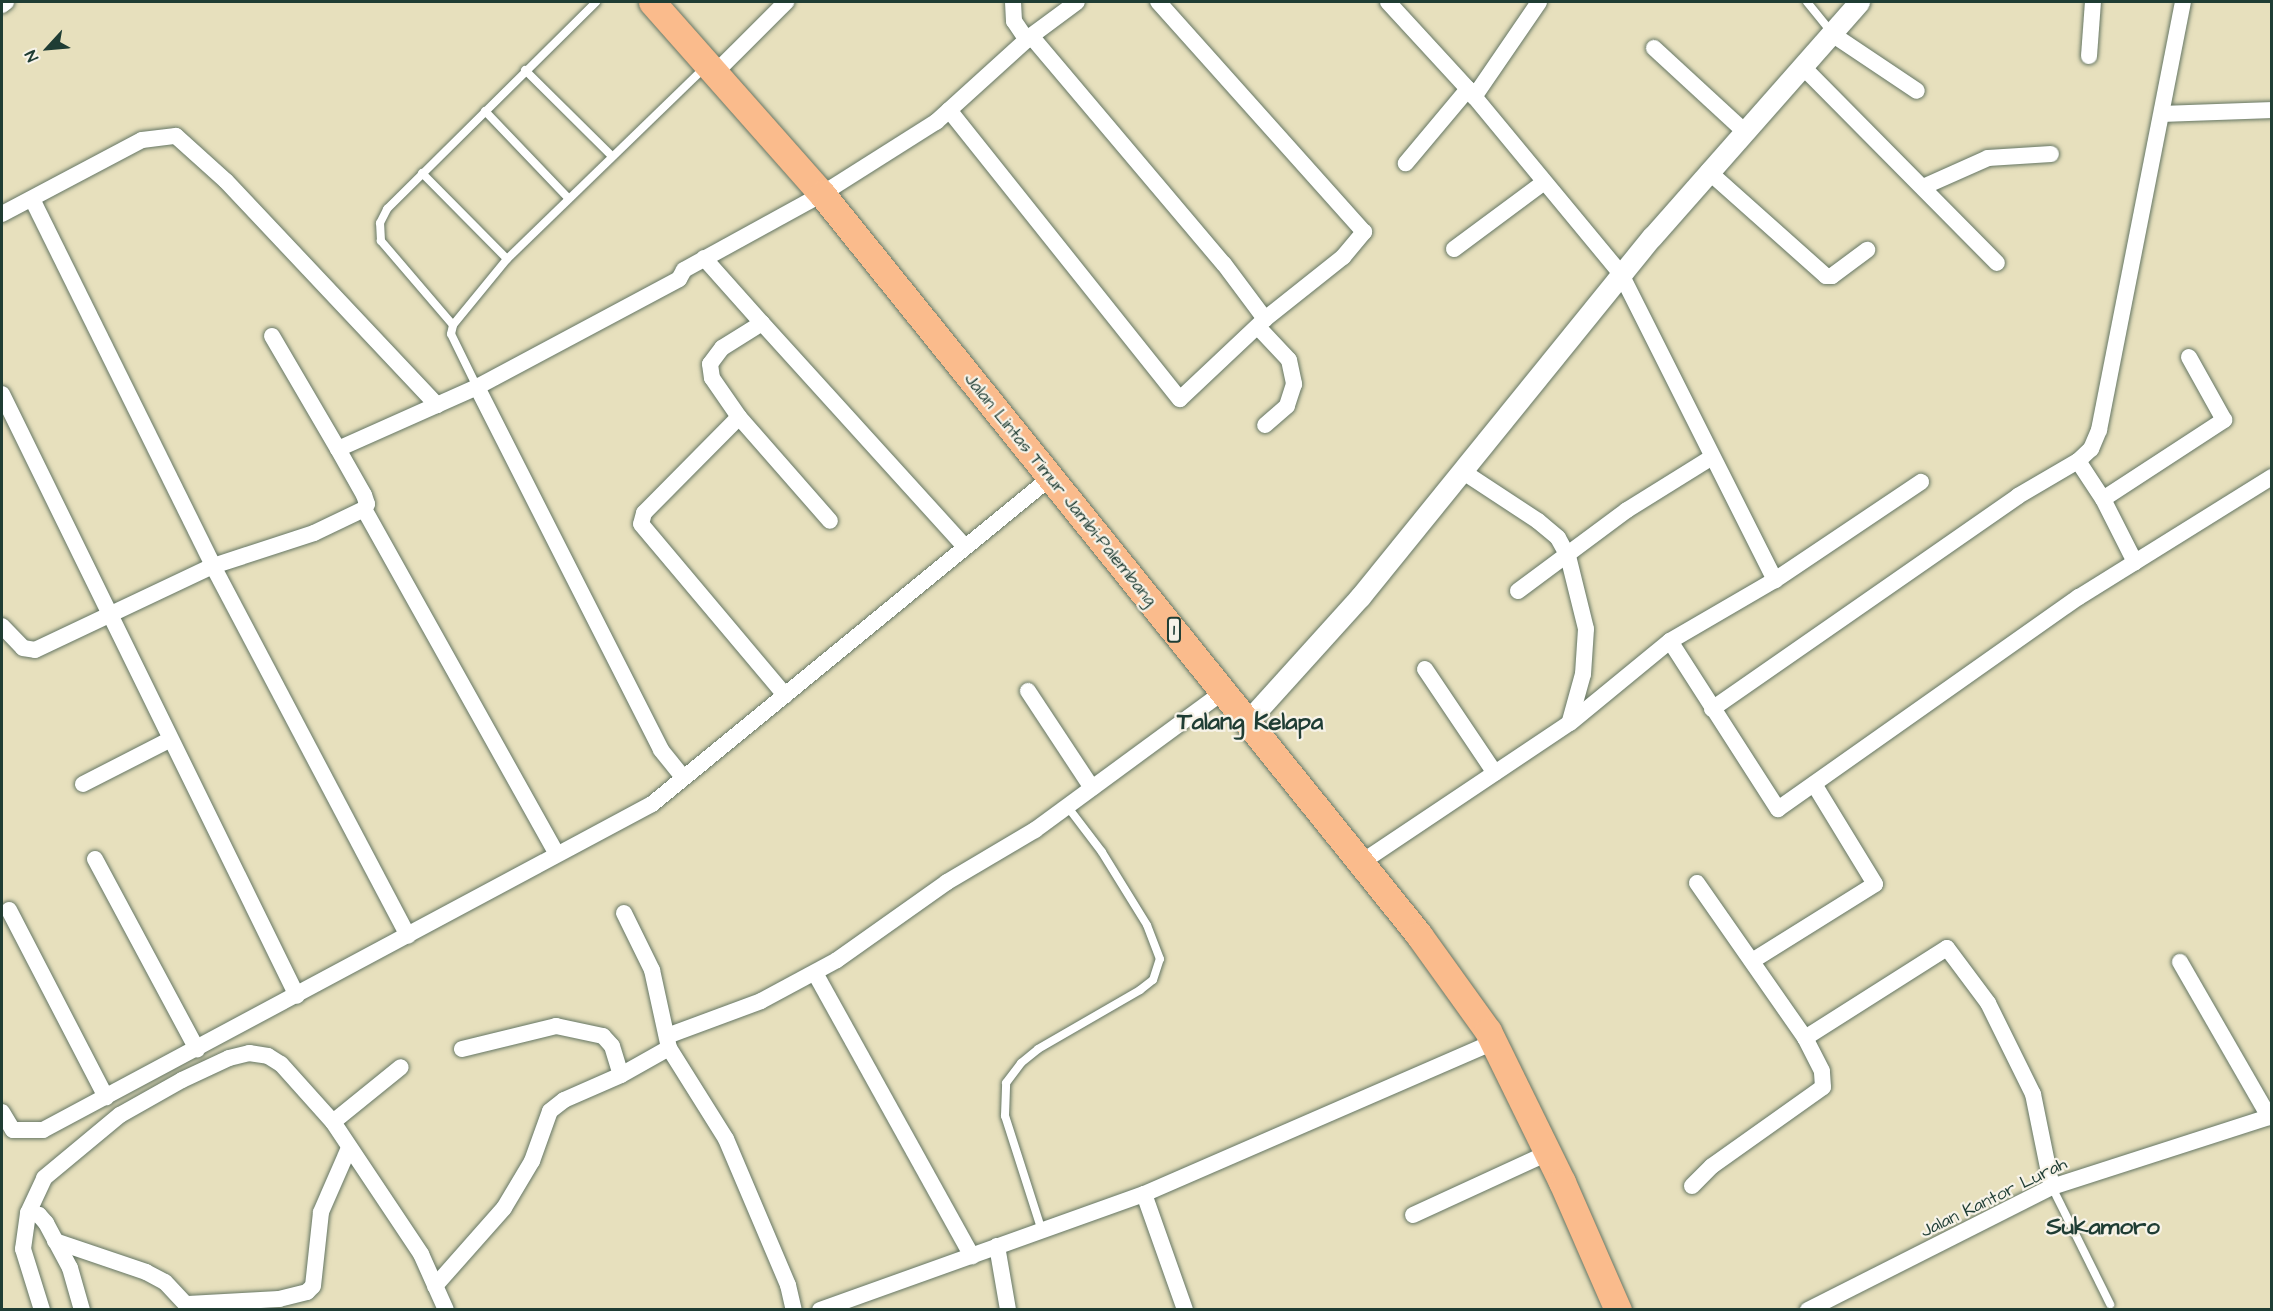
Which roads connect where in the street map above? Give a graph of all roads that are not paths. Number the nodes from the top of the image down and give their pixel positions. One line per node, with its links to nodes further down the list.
1 (6, 2): 14 (street)
2 (596, 2): 21 (lane)
3 (652, 2): 20 (highway, Jalan Lintas Timur Jambi-Palembang / 1)
4 (786, 2): 20 (street)
5 (1013, 2): 16 (street)
6 (1077, 2): 16 (street)
7 (1158, 2): 47 (street)
8 (1388, 2): 23 (street)
9 (1539, 2): 23 (street)
10 (1807, 2): 15 (lane)
11 (1859, 2): 15 (street)
12 (2093, 2): 18 (street)
13 (2183, 2): 27 (street)
14 (2, 4)
15 (1832, 34): 19 (street); 22 (street)
16 (1029, 38): 24 (street); 47 (street)
17 (1654, 48): 28 (street)
18 (2089, 56)
19 (1803, 66): 28 (street); 35 (street)
20 (713, 67): 30 (lane); 36 (highway, Jalan Lintas Timur Jambi-Palembang / 1)
21 (525, 70): 26 (lane); 30 (lane)
22 (1917, 91)
23 (1471, 93): 31 (street); 34 (street)
24 (949, 110): 36 (street); 47 (street)
25 (2271, 110): 27 (street)
26 (485, 111): 33 (lane); 37 (lane)
27 (2162, 114): 58 (street)
28 (1743, 130): 32 (street)
29 (2051, 154): 35 (street)
30 (612, 156): 37 (lane)
31 (1406, 164)
32 (1708, 171): 41 (street); 45 (street)
33 (422, 174): 43 (lane); 48 (lane)
34 (1544, 183): 40 (street); 45 (street)
35 (1923, 187): 44 (street)
36 (822, 194): 42 (street); 61 (highway, Jalan Lintas Timur Jambi-Palembang / 1)
37 (568, 198): 43 (lane)
38 (32, 199): 39 (street); 53 (street); 69 (street)
39 (2, 214)
40 (1454, 249)
41 (1867, 250)
42 (704, 258): 46 (street); 51 (street)
43 (507, 259): 48 (lane)
44 (1997, 263)
45 (1622, 274): 57 (street); 59 (street)
46 (762, 323): 54 (street); 66 (street)
47 (1262, 323): 55 (street)
48 (453, 325): 51 (lane)
49 (272, 336): 56 (street)
50 (2189, 357): 63 (street)
51 (477, 387): 53 (street); 84 (street)
52 (2, 394): 72 (street)
53 (437, 405): 56 (street)
54 (739, 417): 65 (street); 78 (street)
55 (1265, 425)
56 (338, 449): 64 (street)
57 (1712, 457): 67 (street); 70 (street)
58 (2078, 461): 63 (street); 79 (street)
59 (1462, 471): 67 (street); 80 (street)
60 (2271, 477): 68 (street)
61 (1050, 478): 66 (street); 77 (highway, Jalan Lintas Timur Jambi-Palembang / 1)
62 (1921, 482): 70 (street)
63 (2103, 499): 68 (street)
64 (364, 509): 69 (street); 89 (street)
65 (830, 521)
66 (965, 547): 78 (street)
67 (1568, 556): 71 (street); 81 (street)
68 (2135, 562): 86 (street)
69 (213, 566): 72 (street); 95 (street)
70 (1775, 580): 74 (street)
71 (1518, 591)
72 (109, 617): 73 (street); 82 (street)
73 (2, 626)
74 (1670, 641): 79 (street); 81 (street)
75 (1425, 669): 83 (street)
76 (1028, 691): 87 (street)
77 (1223, 692): 80 (highway, Jalan Lintas Timur Jambi-Palembang / 1); 87 (street)
78 (785, 695): 84 (street)
79 (1712, 709): 86 (street)
80 (1247, 722): 91 (highway, Jalan Lintas Timur Jambi-Palembang / 1)
81 (1570, 723): 83 (street)
82 (169, 740): 85 (street); 99 (street)
83 (1495, 773): 91 (street)
84 (683, 777): 89 (street)
85 (83, 784)
86 (1814, 784): 96 (street)
87 (1092, 788): 88 (street)
88 (1067, 806): 98 (street); 118 (lane)
89 (557, 854): 95 (street)
90 (95, 859): 103 (street)
91 (1362, 862): 102 (highway, Jalan Lintas Timur Jambi-Palembang / 1)
92 (1697, 883): 96 (street)
93 (9, 910): 107 (street)
94 (624, 913): 101 (street)
95 (408, 936): 99 (street)
96 (1752, 961): 100 (street)
97 (2180, 962): 109 (street)
98 (815, 973): 101 (street); 121 (street)
99 (297, 996): 103 (street)
100 (1805, 1038): 113 (street); 114 (street)
101 (668, 1042): 106 (street); 129 (street)
102 (1493, 1042): 112 (highway, Jalan Lintas Timur Jambi-Palembang / 1); 115 (street)
103 (197, 1049): 107 (street)
104 (462, 1049): 106 (street)
105 (401, 1067): 110 (street)
106 (621, 1075): 122 (street)
107 (106, 1097): 108 (street)
108 (2, 1112)
109 (2270, 1116): 114 (street, Jalan Kantor Lurah)
110 (333, 1122): 111 (street); 116 (street)
111 (349, 1148): 122 (street); 125 (street)
112 (1548, 1153): 117 (street); 133 (highway, Jalan Lintas Timur Jambi-Palembang / 1)
113 (1692, 1186)
114 (2052, 1187): 124 (lane); 134 (street, Jalan Kantor Lurah)
115 (1144, 1194): 118 (street); 132 (street)
116 (28, 1213): 119 (street); 126 (street)
117 (1413, 1215)
118 (1042, 1231): 120 (street)
119 (56, 1241): 125 (street); 127 (street)
120 (997, 1246): 121 (street); 131 (street)
121 (972, 1256): 123 (street)
122 (435, 1286): 128 (street)
123 (856, 1303): 130 (street)
124 (2110, 1304)
125 (189, 1307)
126 (42, 1310)
127 (82, 1310)
128 (446, 1310)
129 (794, 1310)
130 (820, 1310)
131 (1008, 1310)
132 (1185, 1310)
133 (1618, 1310)
134 (1808, 1310)

